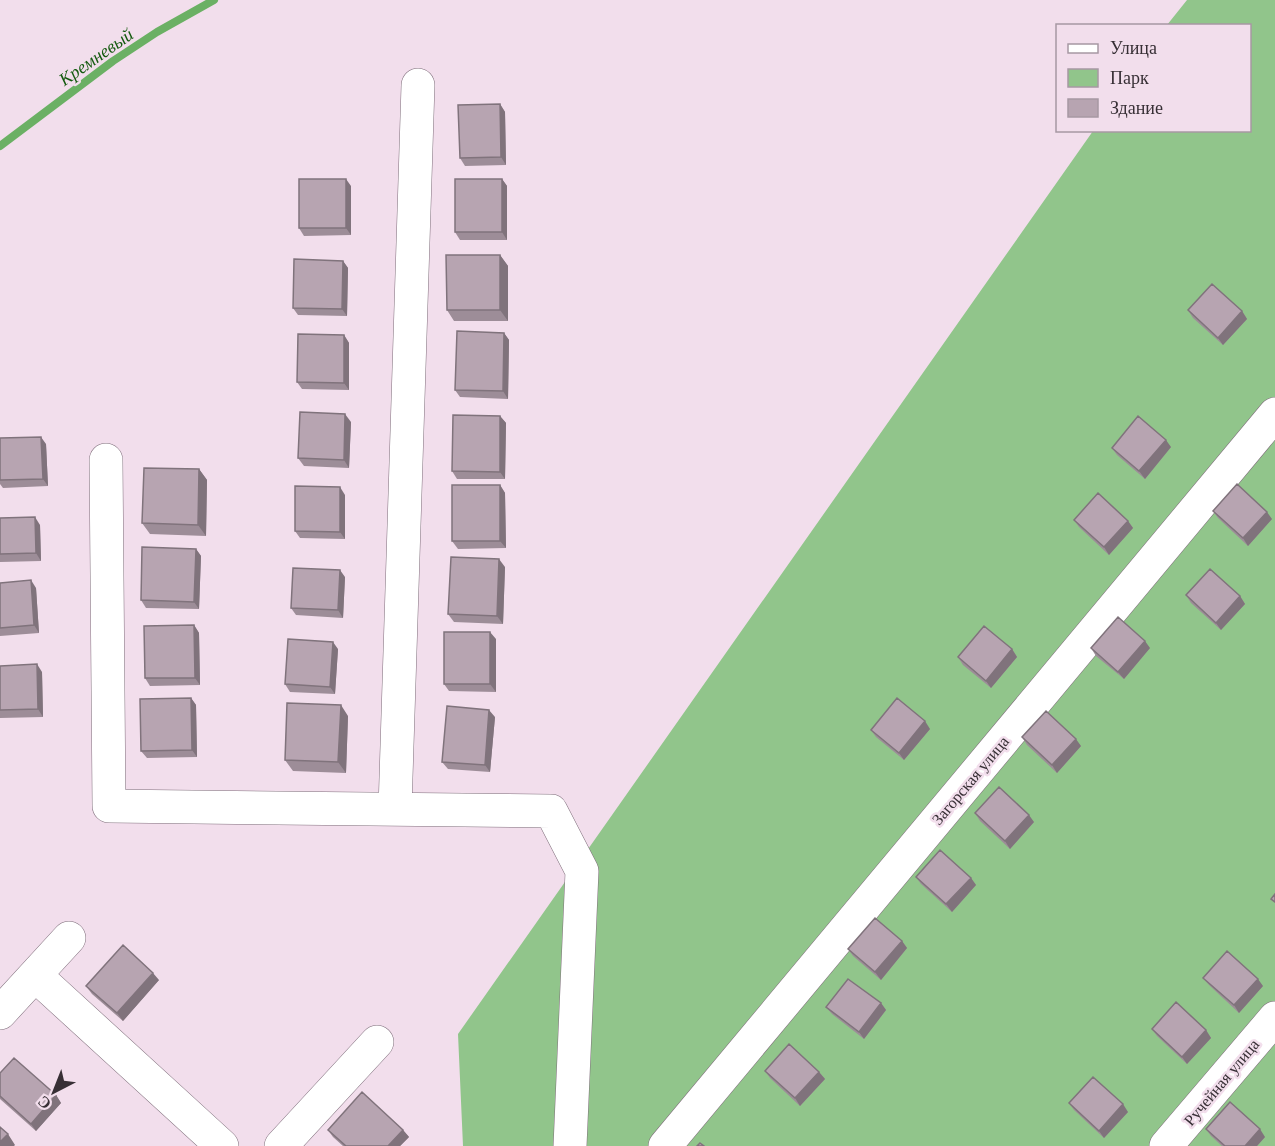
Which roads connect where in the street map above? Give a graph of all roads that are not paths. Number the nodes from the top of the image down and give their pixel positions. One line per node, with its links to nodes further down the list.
1 (418, 85): 4 (street)
2 (1275, 414): 13 (street, Загорская улица)
3 (106, 460): 4 (street)
4 (395, 809): 12 (street)
5 (69, 938): 6 (street)
6 (35, 975): 7 (street); 10 (street)
7 (0, 1013)
8 (1275, 1018): 14 (street, Ручейная улица)
9 (377, 1042): 11 (street)
10 (222, 1146)
11 (280, 1146)
12 (570, 1146)
13 (665, 1146)
14 (1166, 1146)

